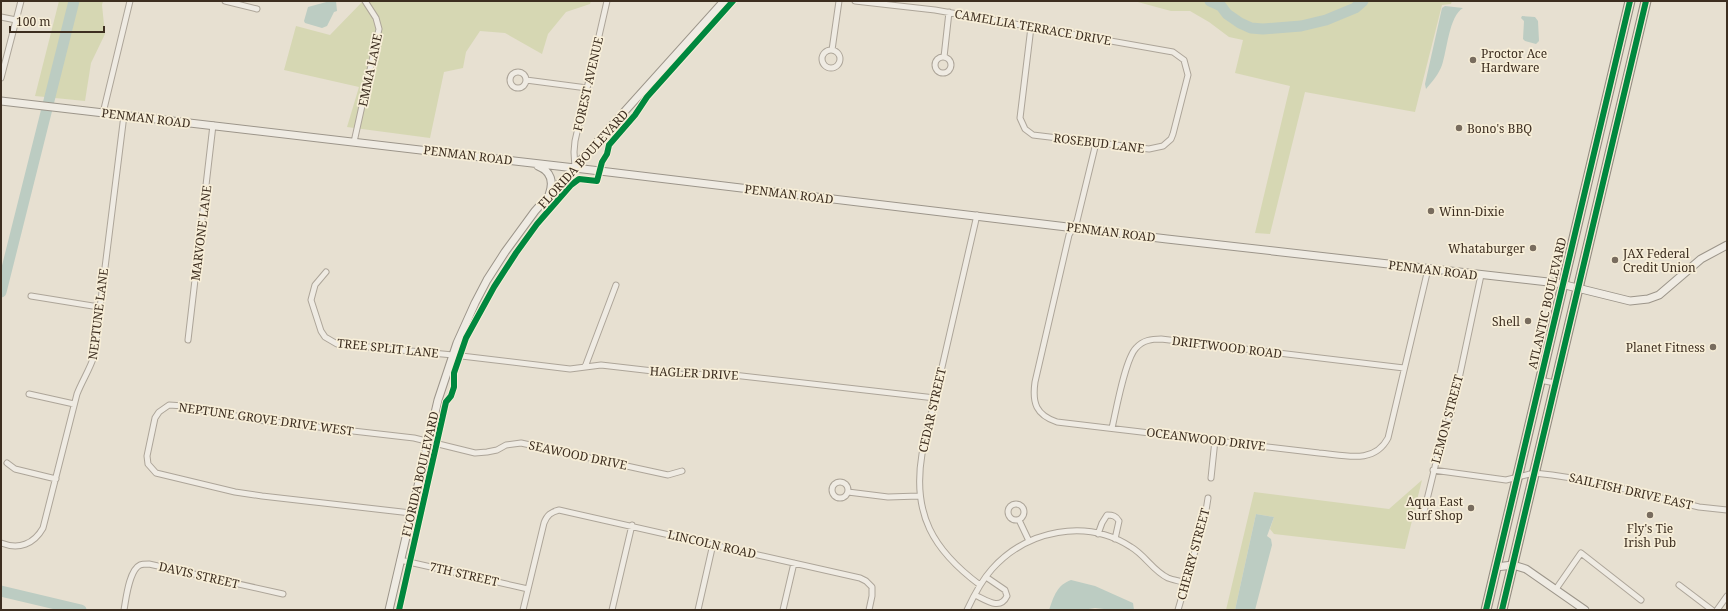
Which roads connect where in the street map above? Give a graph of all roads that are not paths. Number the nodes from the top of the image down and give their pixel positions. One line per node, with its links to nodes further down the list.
1 (21, 1): 14 (street)
2 (130, 1): 22 (street)
3 (224, 1): 11 (street)
4 (365, 1): 25 (street, EMMA LANE)
5 (607, 1): 20 (street, FOREST AVENUE)
6 (724, 1): 29 (street, FLORIDA BOULEVARD)
7 (839, 1): 16 (street)
8 (855, 1): 12 (street, CAMELLIA TERRACE DRIVE)
9 (1630, 1): 37 (highway, ATLANTIC BOULEVARD)
10 (1646, 1): 39 (highway)
11 (257, 9)
12 (949, 12): 15 (street, CAMELLIA TERRACE DRIVE); 17 (street)
13 (1, 17): 14 (street)
14 (16, 20): 18 (street)
15 (1032, 27): 26 (street, ROSEBUD LANE); 27 (street, CAMELLIA TERRACE DRIVE)
16 (832, 50)
17 (944, 57)
18 (1, 78)
19 (526, 80): 20 (street)
20 (586, 88): 29 (street, FOREST AVENUE)
21 (1, 101): 22 (street, PENMAN ROAD)
22 (103, 113): 23 (street, PENMAN ROAD)
23 (124, 115): 24 (street, PENMAN ROAD); 41 (street, NEPTUNE LANE)
24 (213, 125): 25 (street, PENMAN ROAD); 42 (street, MARVONE LANE)
25 (354, 142): 28 (street, PENMAN ROAD)
26 (1096, 143): 27 (street, ROSEBUD LANE); 32 (street)
27 (1167, 144)
28 (529, 162): 29 (street, PENMAN ROAD); 30 (street)
29 (576, 168): 30 (street, FLORIDA BOULEVARD); 31 (street, PENMAN ROAD)
30 (547, 198): 43 (street, FLORIDA BOULEVARD)
31 (977, 215): 32 (street, PENMAN ROAD); 49 (street, CEDAR STREET)
32 (1073, 227): 34 (street, PENMAN ROAD); 51 (street, OCEANWOOD DRIVE)
33 (1727, 244): 39 (street, PENMAN ROAD)
34 (1428, 269): 36 (street, PENMAN ROAD); 45 (street)
35 (326, 272): 43 (street, TREE SPLIT LANE)
36 (1481, 275): 37 (street, PENMAN ROAD); 55 (street, LEMON STREET)
37 (1562, 284): 39 (street, PENMAN ROAD); 46 (highway, ATLANTIC BOULEVARD)
38 (616, 285): 44 (street)
39 (1578, 288): 47 (highway)
40 (31, 296): 41 (street)
41 (100, 307): 50 (street, NEPTUNE LANE)
42 (188, 340)
43 (452, 355): 44 (street, HAGLER DRIVE); 53 (street, FLORIDA BOULEVARD)
44 (585, 367): 49 (street, HAGLER DRIVE)
45 (1404, 368): 51 (street, DRIFTWOOD ROAD); 52 (street, OCEANWOOD DRIVE)
46 (1540, 380): 47 (street); 59 (highway, ATLANTIC BOULEVARD)
47 (1555, 383): 57 (highway)
48 (30, 394): 50 (street)
49 (935, 398): 62 (street, CEDAR STREET)
50 (74, 404): 60 (street, NEPTUNE LANE)
51 (1112, 428): 52 (street, OCEANWOOD DRIVE)
52 (1215, 440): 58 (street)
53 (427, 442): 56 (street, SEAWOOD DRIVE); 65 (street, FLORIDA BOULEVARD); 65 (street, NEPTUNE GROVE DRIVE WEST)
54 (7, 463): 60 (street)
55 (1433, 470): 59 (street); 66 (street, LEMON STREET)
56 (682, 471)
57 (1534, 473): 59 (street); 64 (street, SAILFISH DRIVE EAST); 76 (highway)
58 (1211, 478)
59 (1517, 478): 77 (highway, ATLANTIC BOULEVARD)
60 (56, 479): 72 (street, NEPTUNE LANE)
61 (848, 492): 62 (street)
62 (919, 496): 80 (street, CEDAR STREET)
63 (1208, 498): 79 (street, CHERRY STREET)
64 (1727, 510)
65 (411, 513): 74 (street, FLORIDA BOULEVARD)
66 (1423, 516)
67 (1019, 520): 71 (street)
68 (632, 525): 73 (street, LINCOLN ROAD); 82 (street, LINCOLN ROAD); 92 (street)
69 (1098, 534): 70 (street); 70 (street); 71 (street)
70 (1115, 539): 79 (street)
71 (1029, 541): 78 (street)
72 (1, 543)
73 (713, 544): 75 (street, LINCOLN ROAD); 93 (street)
74 (400, 560): 82 (street, 7TH STREET); 90 (street, FLORIDA BOULEVARD)
75 (794, 563): 94 (street); 95 (street, LINCOLN ROAD)
76 (1513, 565): 77 (street); 83 (street); 99 (highway)
77 (1496, 567): 98 (highway, ATLANTIC BOULEVARD)
78 (986, 577): 80 (street); 85 (street)
79 (1186, 583): 97 (street, CHERRY STREET)
80 (980, 585): 85 (street)
81 (1679, 585): 100 (street)
82 (528, 589): 91 (street)
83 (1556, 589): 87 (street); 88 (street)
84 (283, 594): 89 (street, DAVIS STREET)
85 (975, 595): 96 (street)
86 (1727, 596): 101 (street)
87 (1641, 600)
88 (1581, 609)
89 (124, 610)
90 (389, 610)
91 (523, 610)
92 (612, 610)
93 (698, 610)
94 (783, 610)
95 (869, 610)
96 (967, 610)
97 (1178, 610)
98 (1486, 610)
99 (1502, 610)
100 (1712, 610)
101 (1717, 610)

